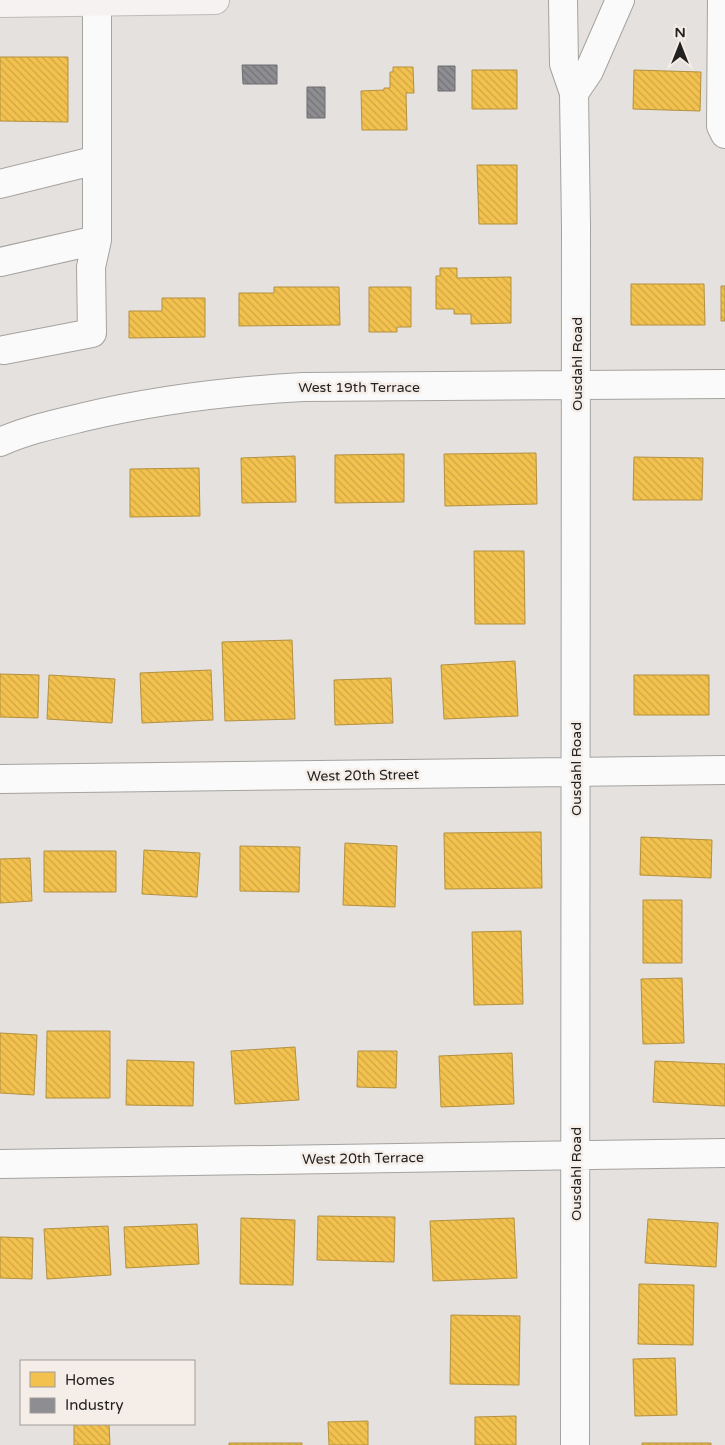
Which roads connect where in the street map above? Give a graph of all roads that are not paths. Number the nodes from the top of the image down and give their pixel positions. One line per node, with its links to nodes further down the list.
1 (215, 0): 5 (main road)
2 (563, 0): 7 (street, Ousdahl Road)
3 (620, 0): 7 (street)
4 (722, 0): 8 (street)
5 (97, 2): 6 (main road); 9 (street)
6 (0, 3)
7 (574, 93): 15 (street, Ousdahl Road)
8 (725, 134)
9 (97, 160): 10 (street); 11 (street)
10 (0, 184)
11 (97, 240): 12 (street); 13 (street)
12 (0, 262)
13 (4, 350)
14 (725, 384): 15 (street, West 19th Terrace)
15 (577, 386): 16 (street, West 19th Terrace); 18 (street, Ousdahl Road)
16 (0, 442)
17 (725, 770): 18 (street, West 20th Street)
18 (576, 772): 19 (street, West 20th Street); 21 (street, Ousdahl Road)
19 (0, 779)
20 (725, 1153): 21 (street, West 20th Terrace)
21 (576, 1155): 22 (street, West 20th Terrace); 23 (street, Ousdahl Road)
22 (0, 1164)
23 (575, 1445)

